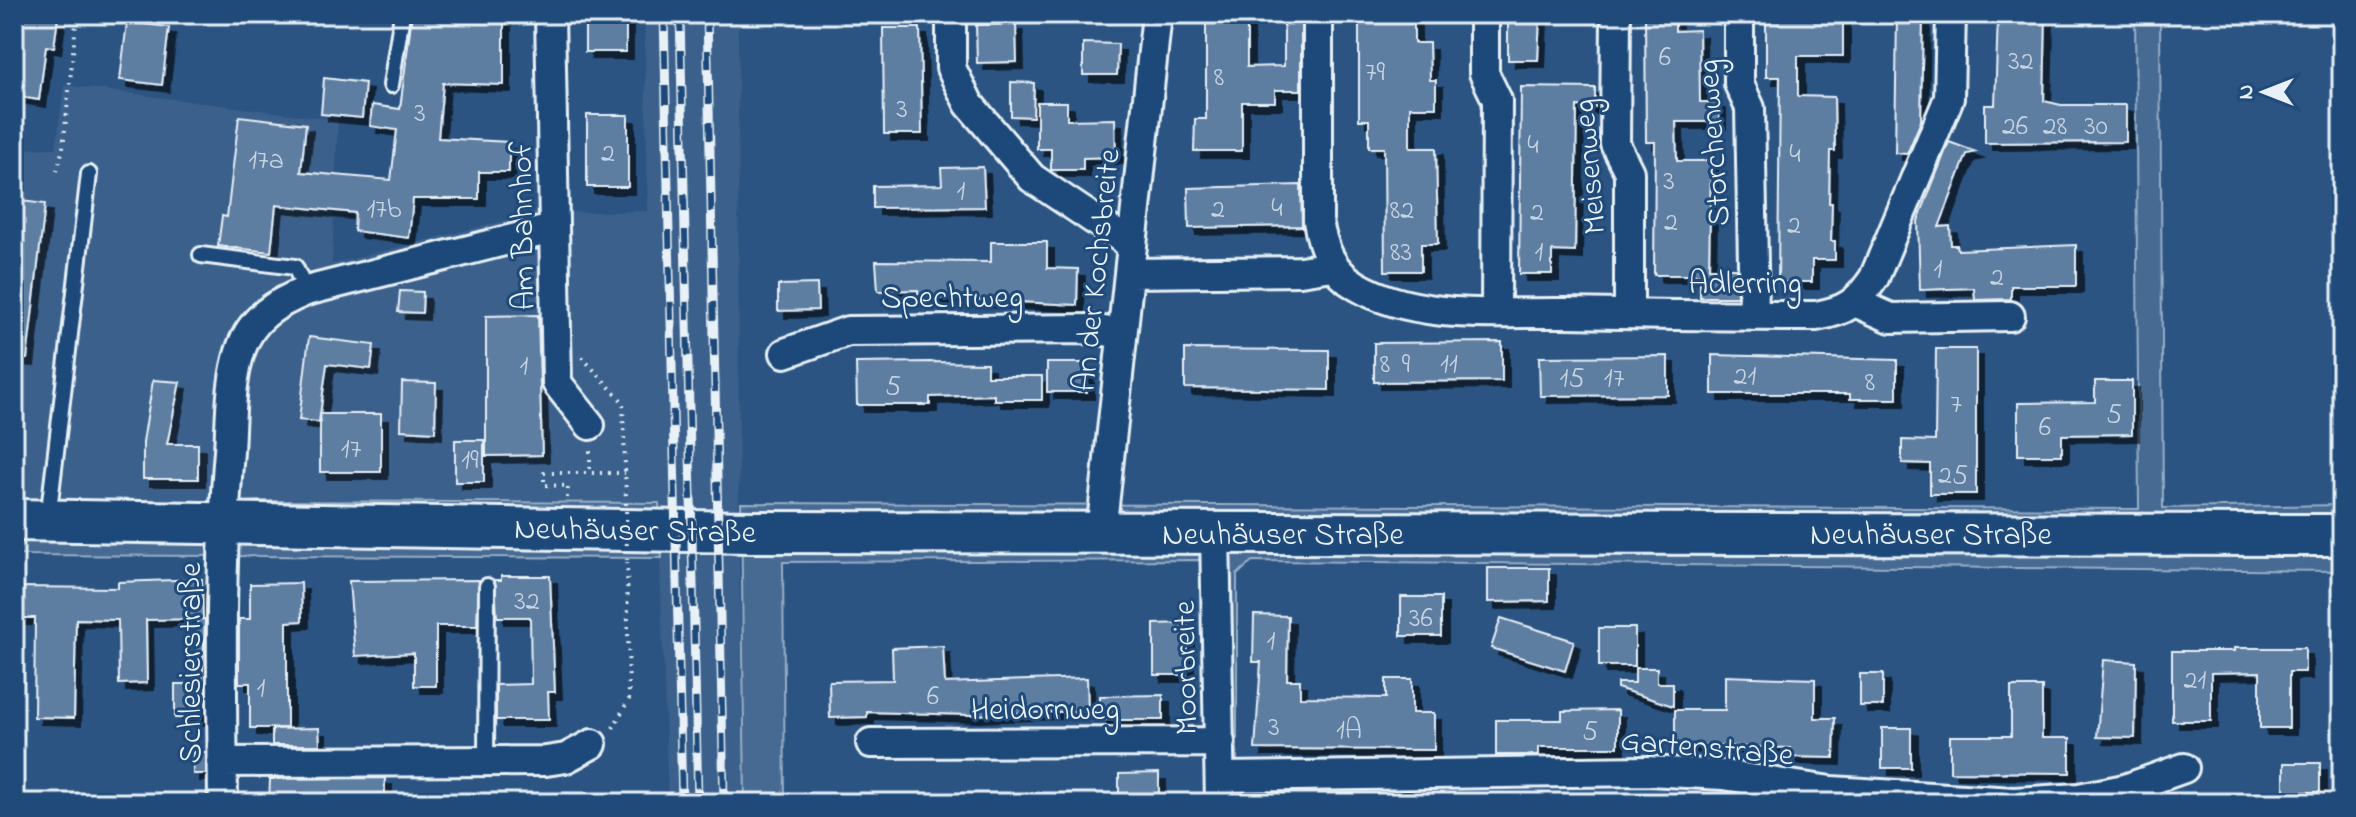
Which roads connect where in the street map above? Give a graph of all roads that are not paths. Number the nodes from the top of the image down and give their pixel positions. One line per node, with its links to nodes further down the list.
1 (402, 14): 10 (lane)
2 (550, 14): 12 (street, Am Bahnhof)
3 (951, 14): 14 (street)
4 (1157, 14): 14 (street, An der Kochsbreite)
5 (1318, 14): 15 (street)
6 (1484, 14): 18 (street)
7 (1616, 14): 19 (street, Meisenweg)
8 (1739, 14): 20 (street, Storchenweg)
9 (1951, 14): 17 (street)
10 (391, 85)
11 (89, 174): 25 (lane)
12 (552, 229): 16 (street); 24 (street, Am Bahnhof)
13 (201, 255): 16 (lane)
14 (1131, 259): 15 (street); 22 (street, An der Kochsbreite)
15 (1333, 266): 18 (street, Adlerring)
16 (306, 291): 26 (street)
17 (1857, 303): 20 (street, Adlerring); 21 (street)
18 (1496, 312): 19 (street, Adlerring)
19 (1629, 314): 20 (street, Adlerring)
20 (1754, 316)
21 (2010, 316)
22 (1122, 334): 23 (street, Spechtweg); 28 (street, An der Kochsbreite)
23 (785, 353)
24 (590, 425)
25 (31, 519): 26 (main road, Neuhäuser Straße)
26 (224, 524): 28 (main road, Neuhäuser Straße); 35 (street, Schlesierstraße)
27 (1215, 532): 28 (main road, Neuhäuser Straße); 29 (main road, Neuhäuser Straße); 31 (street, Moorbreite)
28 (1101, 533)
29 (2342, 535)
30 (487, 586): 34 (lane)
31 (1220, 742): 32 (street, Heidornweg); 37 (street, Moorbreite)
32 (871, 743)
33 (592, 744): 34 (street)
34 (486, 760): 35 (street)
35 (222, 762): 38 (street, Schlesierstraße)
36 (2184, 768): 37 (street, Gartenstraße)
37 (1220, 790)
38 (223, 803)

